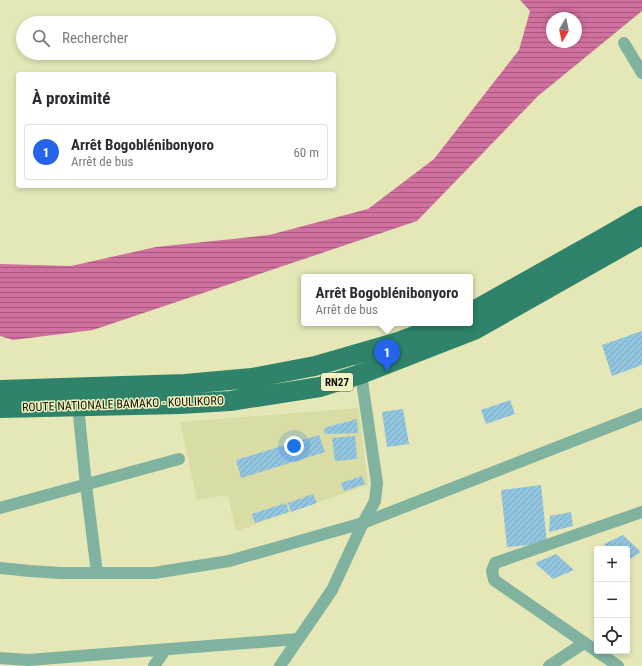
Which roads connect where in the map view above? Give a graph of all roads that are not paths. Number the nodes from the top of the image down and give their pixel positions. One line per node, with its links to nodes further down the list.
1 (624, 43): 2 (street)
2 (642, 73)
3 (642, 216): 5 (main road)
4 (642, 235): 8 (main road, ROUTE NATIONALE BAMAKO - KOULIKORO / RN27)
5 (473, 311)
6 (440, 326): 7 (main road, ROUTE NATIONALE BAMAKO - KOULIKORO / RN27)
7 (358, 354): 8 (street); 9 (main road, ROUTE NATIONALE BAMAKO - KOULIKORO / RN27)
8 (361, 374): 10 (main road, ROUTE NATIONALE BAMAKO - KOULIKORO / RN27); 17 (street)
9 (0, 390)
10 (78, 406): 11 (main road, ROUTE NATIONALE BAMAKO - KOULIKORO / RN27); 14 (street)
11 (0, 408)
12 (642, 414): 17 (street)
13 (179, 459): 14 (street)
14 (86, 485): 15 (street); 19 (street)
15 (0, 508)
16 (642, 512): 21 (street)
17 (363, 523): 19 (street); 20 (street)
18 (0, 568): 19 (street)
19 (97, 574)
20 (298, 639): 22 (street); 27 (street)
21 (584, 643): 28 (street); 29 (street)
22 (165, 650): 24 (street); 26 (street)
23 (0, 658): 25 (street)
24 (93, 660): 25 (street)
25 (26, 663)
26 (154, 666)
27 (280, 666)
28 (549, 666)
29 (618, 666)

